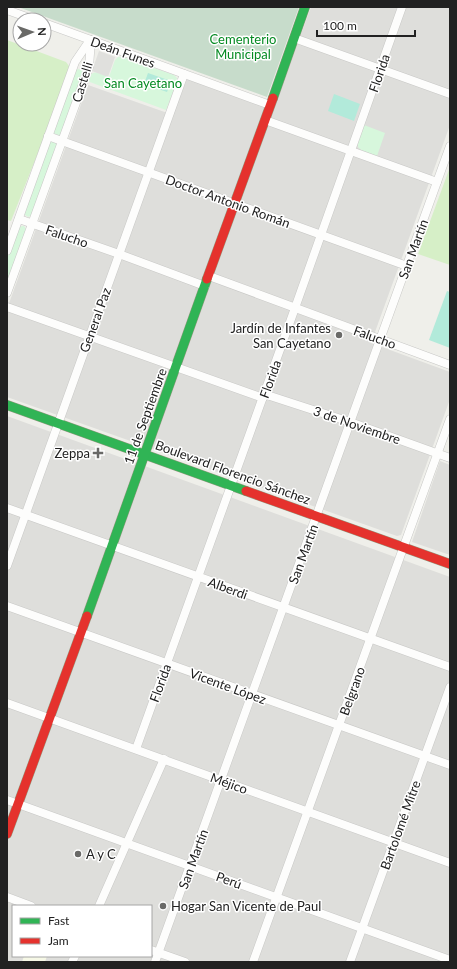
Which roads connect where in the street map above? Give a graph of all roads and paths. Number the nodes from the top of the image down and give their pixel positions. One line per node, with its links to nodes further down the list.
1 (305, 7): 4 (street, 11 de Septiembre)
2 (402, 7): 6 (street, Florida)
3 (52, 26): 5 (street, Deán Funes)
4 (294, 38): 6 (street); 9 (street, 11 de Septiembre)
5 (91, 40): 7 (street, Deán Funes); 11 (street, Castelli); 12 (street, Castelli)
6 (380, 68): 8 (street); 14 (street, Florida)
7 (184, 74): 9 (street, Deán Funes); 15 (street, General Paz)
8 (450, 94)
9 (270, 105): 10 (street, 11 de Septiembre)
10 (265, 120): 14 (street); 17 (street, 11 de Septiembre)
11 (48, 136): 12 (street, Doctor Antonio Román); 18 (street, Castelli)
12 (62, 141): 15 (street, Doctor Antonio Román); 19 (street, Castelli)
13 (450, 146): 16 (street, San Martín)
14 (351, 151): 16 (street); 20 (street, Florida)
15 (149, 172): 17 (street, Doctor Antonio Román); 22 (street, General Paz)
16 (437, 182): 23 (street, San Martín)
17 (235, 203): 20 (street, Doctor Antonio Román); 24 (street, 11 de Septiembre)
18 (19, 219): 19 (street, Falucho); 21 (street, Castelli)
19 (32, 224): 22 (street, Falucho); 26 (street, Castelli)
20 (322, 234): 23 (street, Doctor Antonio Román); 28 (street, Florida)
21 (7, 251)
22 (119, 254): 25 (street, Falucho); 29 (street, General Paz)
23 (407, 266): 30 (street, San Martín)
24 (209, 276): 25 (street, 11 de Septiembre); 28 (street, Falucho)
25 (205, 286): 32 (street, 11 de Septiembre)
26 (7, 293)
27 (7, 308): 29 (street, 3 de Noviembre)
28 (295, 308): 30 (street, Falucho); 33 (street, Florida)
29 (89, 336): 32 (street, 3 de Noviembre); 37 (street, General Paz)
30 (380, 338): 31 (street, Falucho); 36 (street, San Martín)
31 (450, 364)
32 (176, 367): 33 (street, 3 de Noviembre); 39 (street, 11 de Septiembre)
33 (263, 396): 36 (street, 3 de Noviembre); 41 (street, Florida)
34 (7, 405): 37 (street, Boulevard Florencio Sánchez)
35 (450, 419): 38 (street, Belgrano)
36 (350, 422): 38 (street, 3 de Noviembre); 44 (street, San Martín)
37 (58, 423): 39 (street, Boulevard Florencio Sánchez); 43 (street, General Paz)
38 (437, 453): 40 (street, 3 de Noviembre); 46 (street, Belgrano)
39 (145, 455): 41 (street, Boulevard Florencio Sánchez); 45 (street, 11 de Septiembre)
40 (450, 458)
41 (230, 485): 44 (street, Boulevard Florencio Sánchez); 49 (street, Florida)
42 (7, 508): 43 (street, Alberdi)
43 (25, 515): 45 (street, Alberdi); 48 (street, General Paz)
44 (316, 516): 46 (street, Boulevard Florencio Sánchez); 51 (street, San Martín)
45 (112, 546): 49 (street, Alberdi); 52 (street, 11 de Septiembre)
46 (404, 547): 47 (street, Boulevard Florencio Sánchez); 53 (street, Belgrano)
47 (450, 564)
48 (7, 566)
49 (198, 577): 51 (street, Alberdi); 54 (street, Florida)
50 (7, 606): 52 (street, Vicente López)
51 (283, 608): 53 (street, Alberdi); 57 (street, San Martín)
52 (81, 632): 54 (street, Vicente López); 59 (street, 11 de Septiembre)
53 (370, 639): 55 (street, Alberdi); 60 (street, Belgrano)
54 (167, 663): 57 (street, Vicente López); 61 (street, Florida)
55 (450, 667)
56 (450, 687): 62 (street, Bartolomé Mitre)
57 (253, 695): 60 (street, Vicente López); 65 (street, San Martín)
58 (7, 703): 59 (street, Méjico)
59 (50, 718): 61 (street, Méjico); 67 (street, 11 de Septiembre)
60 (339, 725): 62 (street, Vicente López); 68 (street, Belgrano)
61 (136, 749): 63 (street, Méjico)
62 (425, 756): 64 (street, Vicente López); 70 (street, Bartolomé Mitre)
63 (164, 759): 65 (street, Méjico); 71 (street)
64 (450, 765)
65 (222, 780): 68 (street, Méjico); 73 (street, San Martín)
66 (7, 800): 67 (street, Perú)
67 (17, 804): 69 (street, 11 de Septiembre); 71 (street, Perú)
68 (307, 812): 70 (street, Méjico); 75 (street, Belgrano)
69 (7, 834)
70 (393, 843): 72 (street, Méjico); 78 (street, Bartolomé Mitre)
71 (127, 844): 73 (street, Perú); 77 (street)
72 (450, 863)
73 (190, 866): 75 (street, Perú); 79 (street, San Martín)
74 (7, 897): 76 (street)
75 (276, 897): 78 (street, Perú); 83 (street, Belgrano)
76 (29, 905)
77 (99, 905)
78 (363, 928): 80 (street, Perú); 84 (street, Bartolomé Mitre)
79 (155, 951): 81 (street, San Martín); 82 (street)
80 (447, 958)
81 (155, 962)
82 (186, 962)
83 (252, 962)
84 (350, 962)

